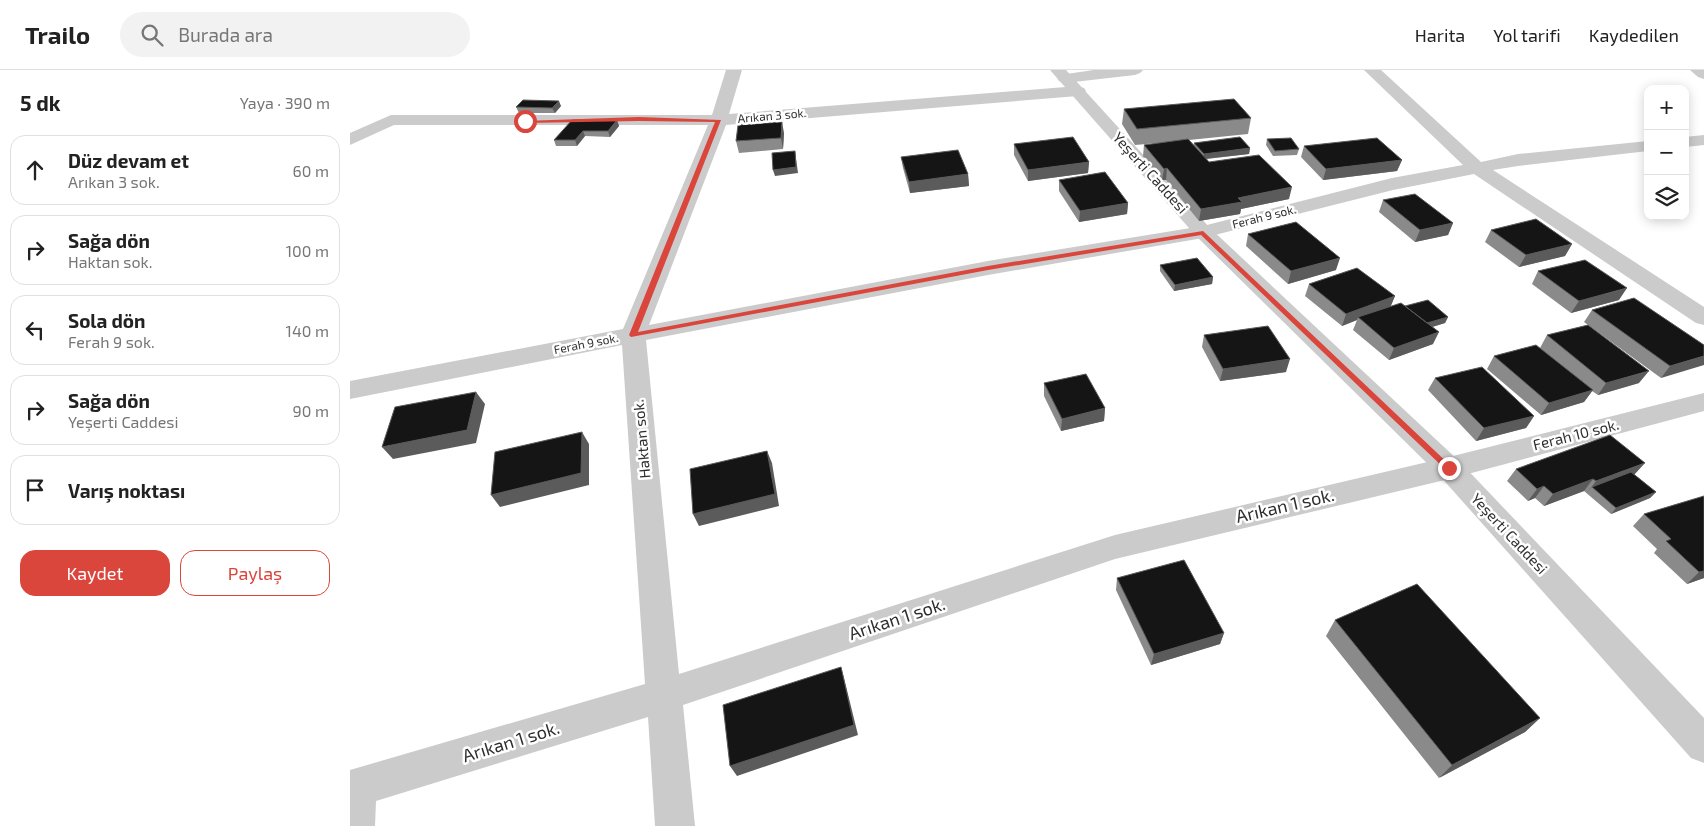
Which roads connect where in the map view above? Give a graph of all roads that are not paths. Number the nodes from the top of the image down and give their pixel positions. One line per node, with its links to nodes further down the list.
1 (734, 70): 7 (street, Haktan sok.)
2 (1135, 70): 6 (street, Arıkan 3 sok.)
3 (1372, 70): 12 (street)
4 (1698, 70): 5 (street)
5 (1704, 74)
6 (1067, 80): 7 (street, Arıkan 3 sok.); 13 (street, Yeşerti Caddesi)
7 (718, 120): 8 (street, Arıkan 3 sok.); 15 (street, Haktan sok.)
8 (350, 140)
9 (1704, 140): 10 (street)
10 (1689, 142)
11 (1644, 146): 12 (street, Ferah 9 sok.)
12 (1477, 168): 13 (street, Ferah 9 sok.); 14 (street)
13 (1203, 232): 15 (street, Ferah 9 sok.); 18 (street, Yeşerti Caddesi)
14 (1704, 318)
15 (633, 335): 16 (street, Ferah 9 sok.); 19 (street, Haktan sok.)
16 (351, 392)
17 (1704, 402): 18 (street, Ferah 10 sok.)
18 (1449, 468): 19 (street, Arıkan 1 sok.); 20 (street, Yeşerti Caddesi)
19 (664, 695): 21 (street, Arıkan 1 sok.); 23 (street, Haktan sok.)
20 (1704, 745)
21 (353, 789): 22 (street)
22 (355, 826)
23 (675, 826)

